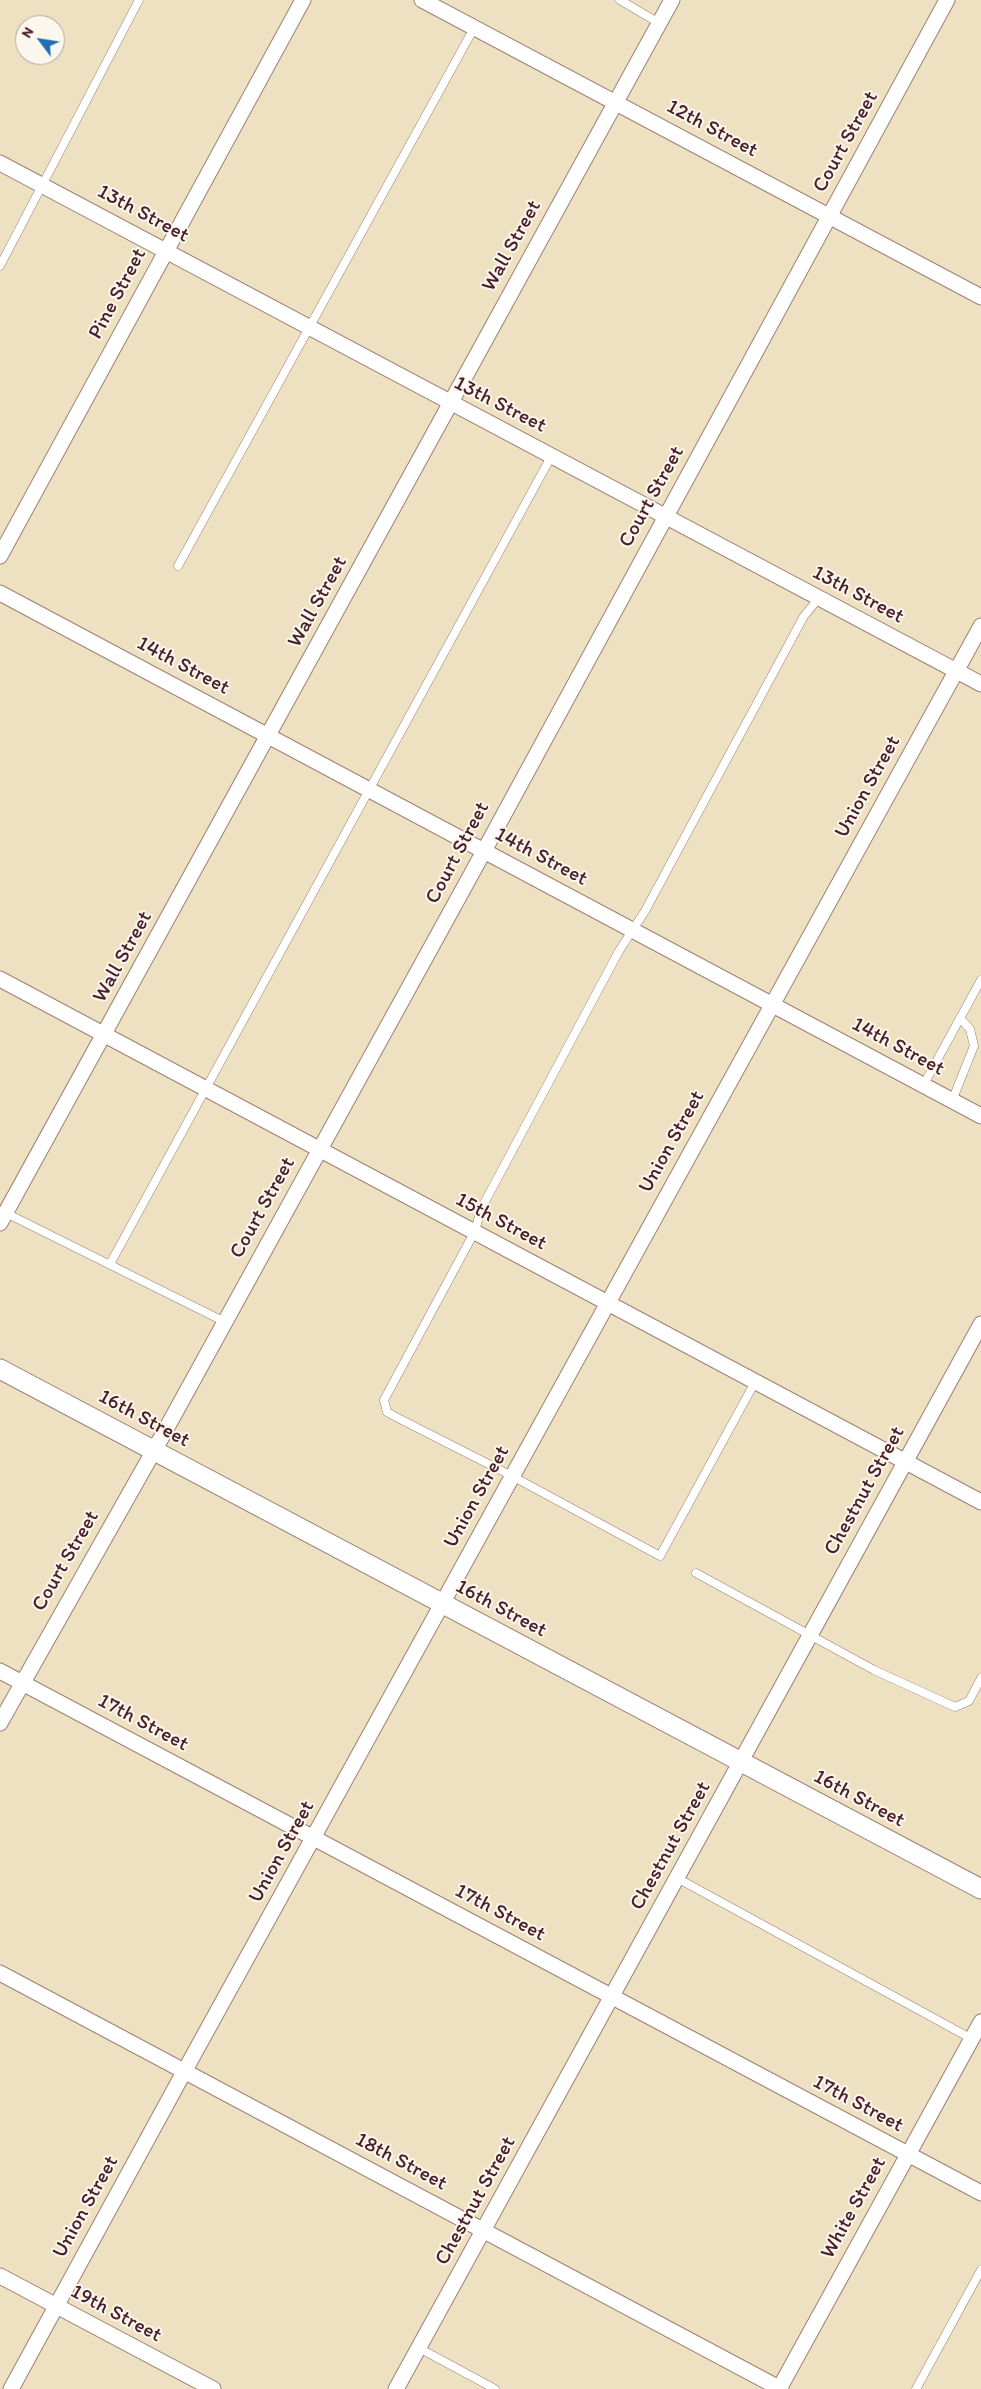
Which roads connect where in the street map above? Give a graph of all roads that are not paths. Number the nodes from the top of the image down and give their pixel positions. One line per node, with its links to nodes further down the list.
1 (139, 0): 11 (lane)
2 (303, 0): 13 (street, Pine Street)
3 (422, 0): 8 (street, 12th Street)
4 (620, 0): 7 (lane)
5 (672, 0): 7 (street, Wall Street)
6 (947, 0): 12 (street, Court Street)
7 (659, 23): 9 (street, Wall Street)
8 (474, 28): 9 (street, 12th Street); 16 (lane)
9 (616, 103): 12 (street, 12th Street); 17 (street, Wall Street)
10 (0, 163): 11 (street, 13th Street)
11 (43, 186): 13 (street, 13th Street); 14 (lane)
12 (830, 216): 15 (street, 12th Street); 19 (street, Court Street)
13 (166, 250): 16 (street, 13th Street); 20 (street, Pine Street)
14 (0, 266)
15 (981, 297)
16 (309, 327): 17 (street, 13th Street); 21 (lane)
17 (450, 403): 18 (street, 13th Street); 27 (street, Wall Street)
18 (552, 455): 19 (street, 13th Street); 28 (lane)
19 (666, 517): 23 (street, 13th Street); 29 (street, Court Street)
20 (0, 556)
21 (178, 566)
22 (0, 594): 27 (street, 14th Street)
23 (819, 598): 25 (street, 13th Street); 30 (lane)
24 (981, 626): 25 (street, Union Street)
25 (956, 671): 26 (street, 13th Street); 33 (street, Union Street)
26 (981, 684)
27 (269, 735): 28 (street, 14th Street); 35 (street, Wall Street)
28 (369, 789): 29 (street, 14th Street); 37 (lane)
29 (484, 851): 30 (street, 14th Street); 40 (street, Court Street)
30 (633, 931): 33 (street, 14th Street); 42 (lane)
31 (0, 979): 35 (street, 15th Street)
32 (981, 980): 34 (lane)
33 (772, 1005): 36 (street, 14th Street); 44 (street, Union Street)
34 (960, 1018): 36 (lane); 38 (lane)
35 (105, 1035): 37 (street, 15th Street); 41 (street, Wall Street)
36 (924, 1084): 38 (street, 14th Street)
37 (206, 1090): 40 (street, 15th Street); 43 (lane)
38 (952, 1101): 39 (street, 14th Street)
39 (981, 1116)
40 (319, 1149): 42 (street, 15th Street); 45 (street, Court Street)
41 (3, 1218): 43 (lane)
42 (475, 1231): 44 (street, 15th Street); 51 (lane)
43 (110, 1264): 45 (lane)
44 (607, 1304): 48 (street, 15th Street); 51 (street, Union Street)
45 (225, 1322): 49 (street, Court Street)
46 (981, 1324): 50 (street, Chestnut Street)
47 (0, 1369): 49 (street, 16th Street)
48 (755, 1382): 50 (street, 15th Street); 51 (lane)
49 (155, 1450): 54 (street, 16th Street); 58 (street, Court Street)
50 (905, 1462): 52 (street, 15th Street); 55 (street, Chestnut Street)
51 (512, 1476): 54 (street, Union Street)
52 (981, 1502)
53 (696, 1573): 55 (lane)
54 (442, 1604): 60 (street, 16th Street); 61 (street, Union Street)
55 (811, 1635): 57 (lane); 60 (street, Chestnut Street)
56 (0, 1671): 58 (street, 17th Street)
57 (981, 1678)
58 (22, 1682): 59 (street, Court Street); 61 (street, 17th Street)
59 (0, 1723)
60 (741, 1762): 62 (street, Chestnut Street); 63 (street, 16th Street)
61 (314, 1838): 65 (street, 17th Street); 68 (street, Union Street)
62 (678, 1878): 65 (street, Chestnut Street); 67 (lane)
63 (981, 1889)
64 (0, 1973): 68 (street, 18th Street)
65 (612, 1997): 69 (street, 17th Street); 71 (street, Chestnut Street)
66 (981, 2022): 67 (street, White Street)
67 (972, 2039): 69 (street, White Street)
68 (184, 2072): 71 (street, 18th Street); 74 (street, Union Street)
69 (908, 2155): 70 (street, 17th Street); 80 (street, White Street)
70 (981, 2193)
71 (484, 2231): 75 (street, Chestnut Street); 80 (street, 18th Street)
72 (981, 2270): 81 (lane)
73 (0, 2276): 74 (street, 19th Street)
74 (56, 2306): 76 (street, Union Street); 77 (street, 19th Street)
75 (419, 2348): 78 (street, Chestnut Street); 79 (lane)
76 (11, 2389)
77 (213, 2389)
78 (396, 2389)
79 (495, 2389)
80 (780, 2389)
81 (916, 2389)

